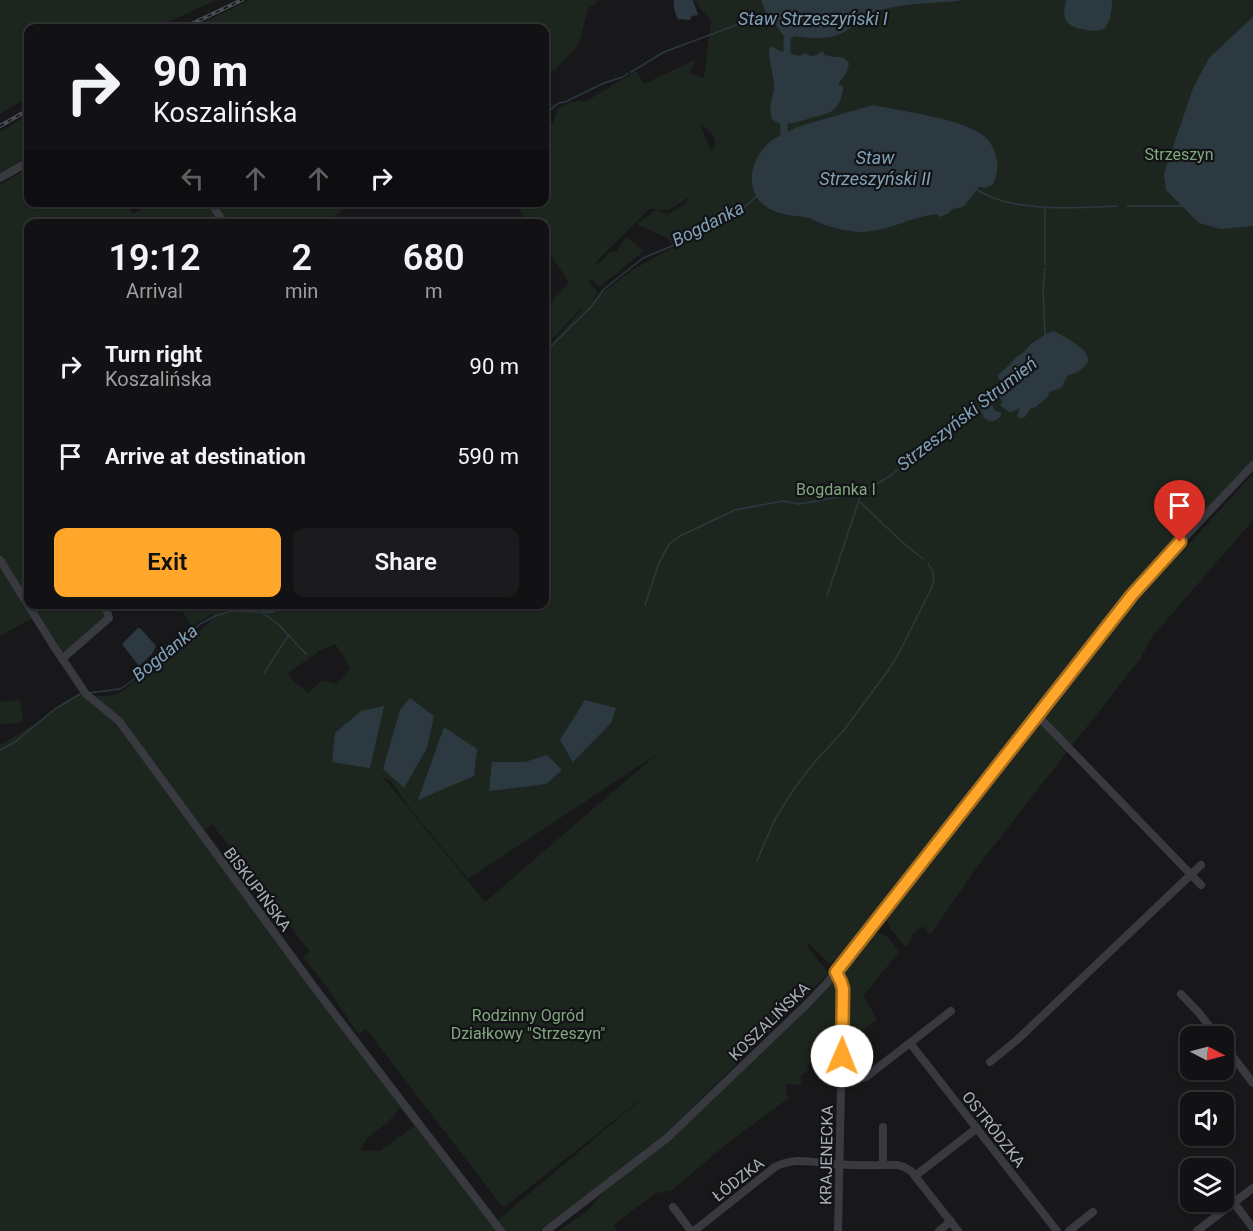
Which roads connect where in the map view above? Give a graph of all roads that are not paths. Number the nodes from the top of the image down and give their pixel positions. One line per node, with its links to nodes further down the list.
1 (24, 164): 2 (street)
2 (0, 178)
3 (1253, 465): 9 (street, KOSZALIŃSKA)
4 (0, 560): 5 (street, BISKUPIŃSKA)
5 (24, 598)
6 (31, 609): 8 (street, BISKUPIŃSKA)
7 (106, 609): 8 (street)
8 (62, 659): 34 (street, BISKUPIŃSKA)
9 (1037, 716): 11 (street); 13 (street, KOSZALIŃSKA)
10 (1201, 865): 11 (street)
11 (1191, 874): 12 (street); 19 (street)
12 (1201, 885)
13 (836, 972): 20 (street, KRAJENECKA); 35 (street, KOSZALIŃSKA)
14 (1181, 994): 16 (street)
15 (951, 1011): 17 (street)
16 (1209, 1026)
17 (910, 1043): 20 (street); 23 (street, OSTRÓDZKA)
18 (1234, 1058): 21 (street)
19 (990, 1062)
20 (841, 1077): 24 (street, KRAJENECKA)
21 (1253, 1083)
22 (883, 1126): 25 (street)
23 (977, 1128): 26 (street); 40 (street, OSTRÓDZKA)
24 (839, 1164): 25 (street, ŁÓDZKA); 36 (street, ŁÓDZKA); 37 (street, KRAJENECKA)
25 (883, 1165): 26 (street, ŁÓDZKA)
26 (915, 1176): 32 (street)
27 (1253, 1188): 28 (street)
28 (1234, 1203): 33 (street)
29 (673, 1207): 36 (street)
30 (1093, 1212): 41 (street)
31 (1222, 1212): 42 (street)
32 (951, 1221): 38 (street); 39 (street)
33 (1253, 1228)
34 (501, 1231)
35 (546, 1231)
36 (692, 1231)
37 (838, 1231)
38 (939, 1231)
39 (958, 1231)
40 (1057, 1231)
41 (1068, 1231)
42 (1197, 1231)

